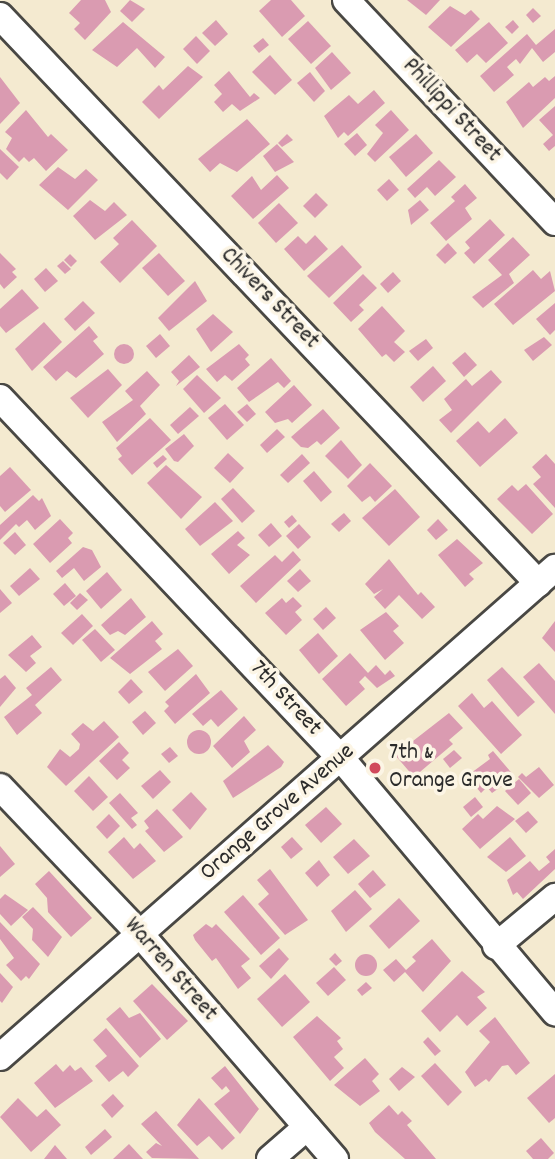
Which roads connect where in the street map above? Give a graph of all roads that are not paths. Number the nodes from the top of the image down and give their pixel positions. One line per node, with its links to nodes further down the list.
1 (346, 0): 3 (street, Phillippi Street)
2 (0, 16): 5 (street, Chivers Street)
3 (555, 222)
4 (0, 398): 6 (street, 7th Street)
5 (547, 575): 6 (street, Orange Grove Avenue)
6 (340, 757): 9 (street, Orange Grove Avenue); 10 (street, 7th Street)
7 (0, 787): 9 (street, Warren Street)
8 (555, 897): 10 (street)
9 (140, 934): 12 (street, Orange Grove Avenue); 13 (street, Warren Street)
10 (496, 946): 11 (street, 7th Street)
11 (555, 1012)
12 (0, 1057)
13 (307, 1127): 14 (street); 15 (street, Warren Street)
14 (270, 1159)
15 (335, 1159)

